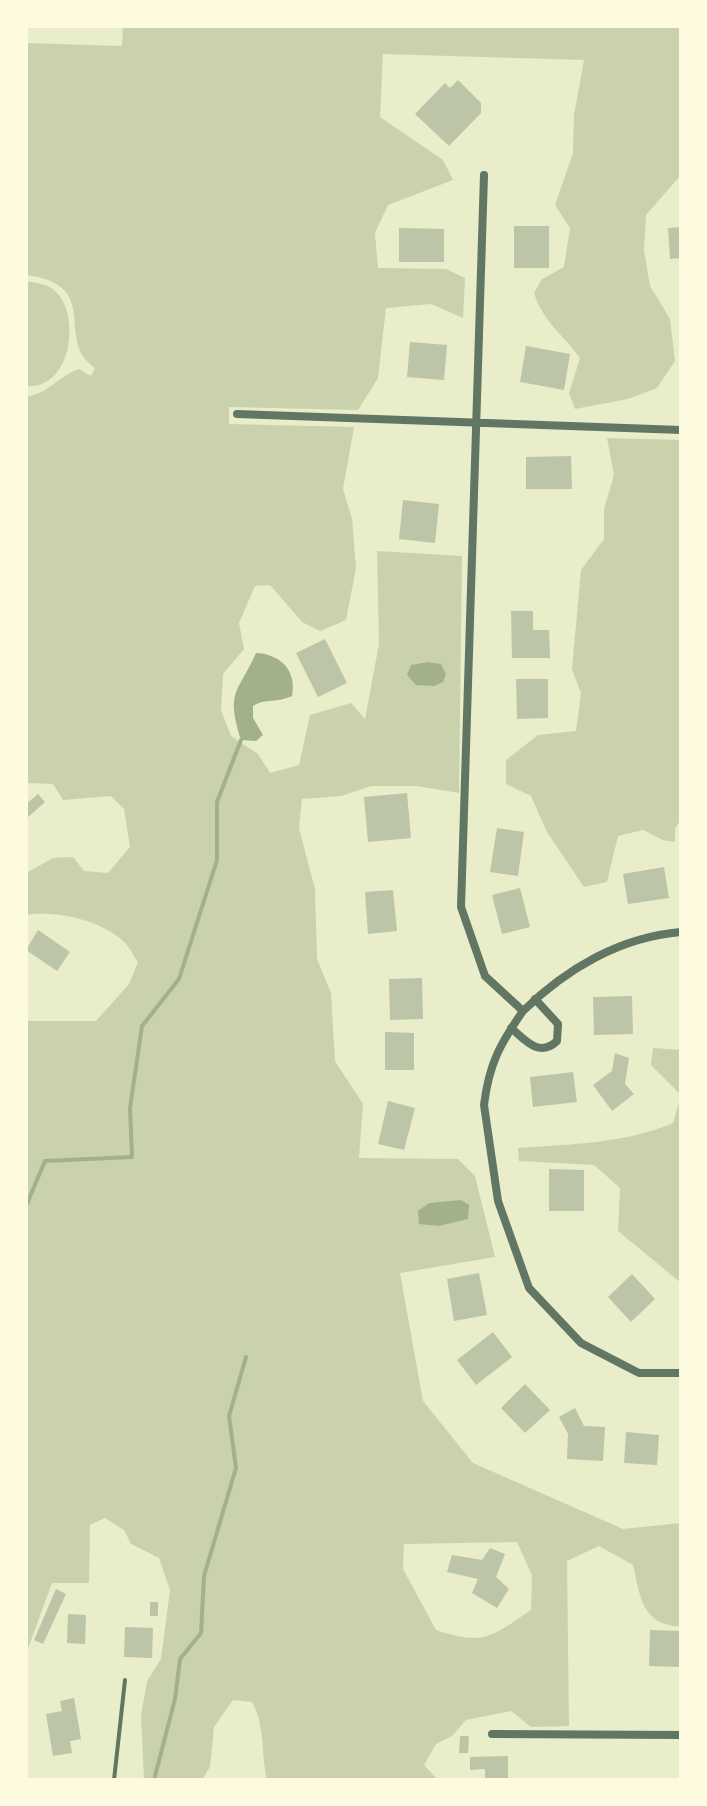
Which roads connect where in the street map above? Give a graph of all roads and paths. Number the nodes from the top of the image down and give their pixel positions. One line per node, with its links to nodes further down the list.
1 (484, 175): 3 (street)
2 (237, 414): 3 (street)
3 (476, 422): 4 (street); 7 (street)
4 (681, 430)
5 (681, 932): 6 (street)
6 (535, 999): 7 (street); 8 (street)
7 (523, 1011): 8 (street)
8 (511, 1028): 9 (street)
9 (681, 1373)
10 (125, 1680): 13 (lane)
11 (492, 1734): 12 (street)
12 (681, 1735)
13 (114, 1780)

